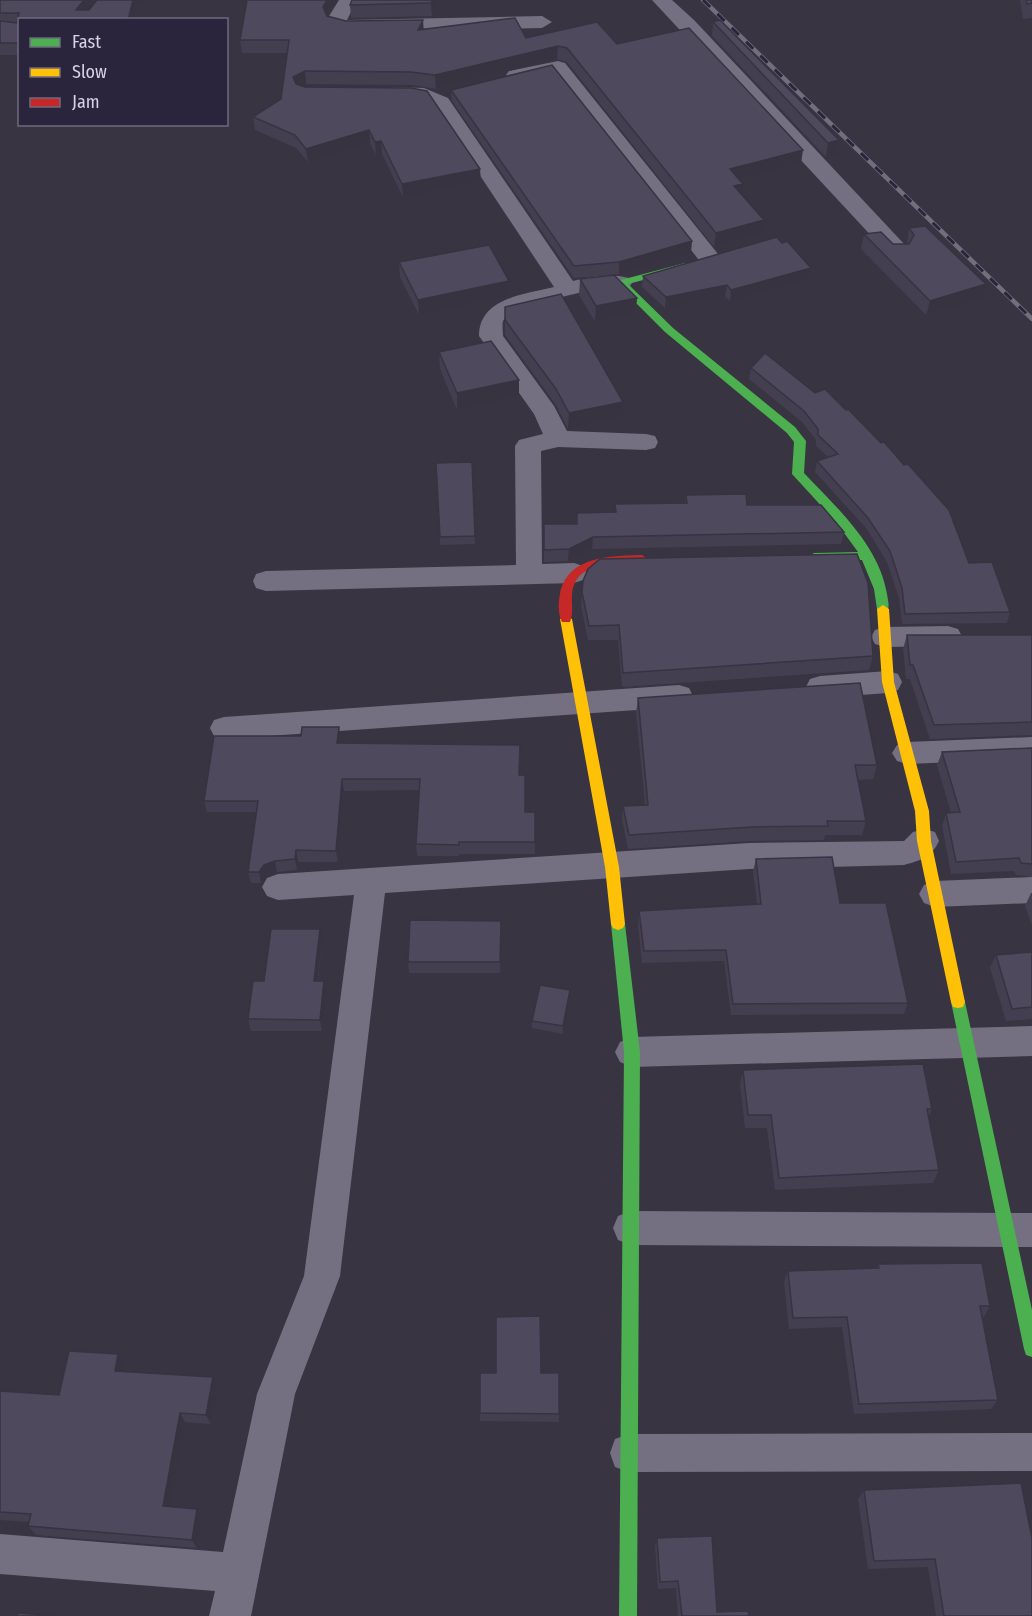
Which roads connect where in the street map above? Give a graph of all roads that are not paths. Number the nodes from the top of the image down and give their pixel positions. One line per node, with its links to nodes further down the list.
1 (348, 0): 4 (street)
2 (522, 0): 4 (street)
3 (661, 0): 10 (street)
4 (542, 22): 5 (street)
5 (558, 67): 6 (street); 11 (street)
6 (499, 80)
7 (457, 91): 9 (street)
8 (365, 93): 9 (street)
9 (436, 97): 13 (street)
10 (898, 252)
11 (716, 257): 12 (street)
12 (621, 283): 13 (street); 16 (street)
13 (567, 290): 14 (street)
14 (558, 439): 15 (street); 20 (street)
15 (645, 442)
16 (866, 556): 17 (street); 23 (street)
17 (795, 557)
18 (652, 559): 19 (street)
19 (574, 573): 20 (street); 27 (street)
20 (529, 574): 21 (street)
21 (266, 581)
22 (974, 636): 23 (street)
23 (885, 637): 24 (street)
24 (888, 682): 25 (street); 30 (street)
25 (794, 688)
26 (711, 694): 27 (street)
27 (581, 703): 28 (street); 32 (street)
28 (224, 728)
29 (1032, 748): 30 (street)
30 (907, 753): 31 (street)
31 (924, 841): 32 (street); 36 (street)
32 (612, 867): 33 (street); 39 (street)
33 (371, 882): 34 (street); 46 (street)
34 (278, 888)
35 (1032, 890): 36 (street)
36 (935, 894): 38 (street)
37 (1032, 1041): 38 (street)
38 (967, 1042): 39 (street); 41 (street)
39 (632, 1052): 40 (street)
40 (631, 1228): 41 (street); 44 (street)
41 (1019, 1230): 42 (street)
42 (1032, 1349)
43 (1032, 1452): 44 (street)
44 (629, 1453): 48 (street)
45 (0, 1554): 46 (street)
46 (237, 1573): 47 (street)
47 (230, 1616)
48 (628, 1616)

